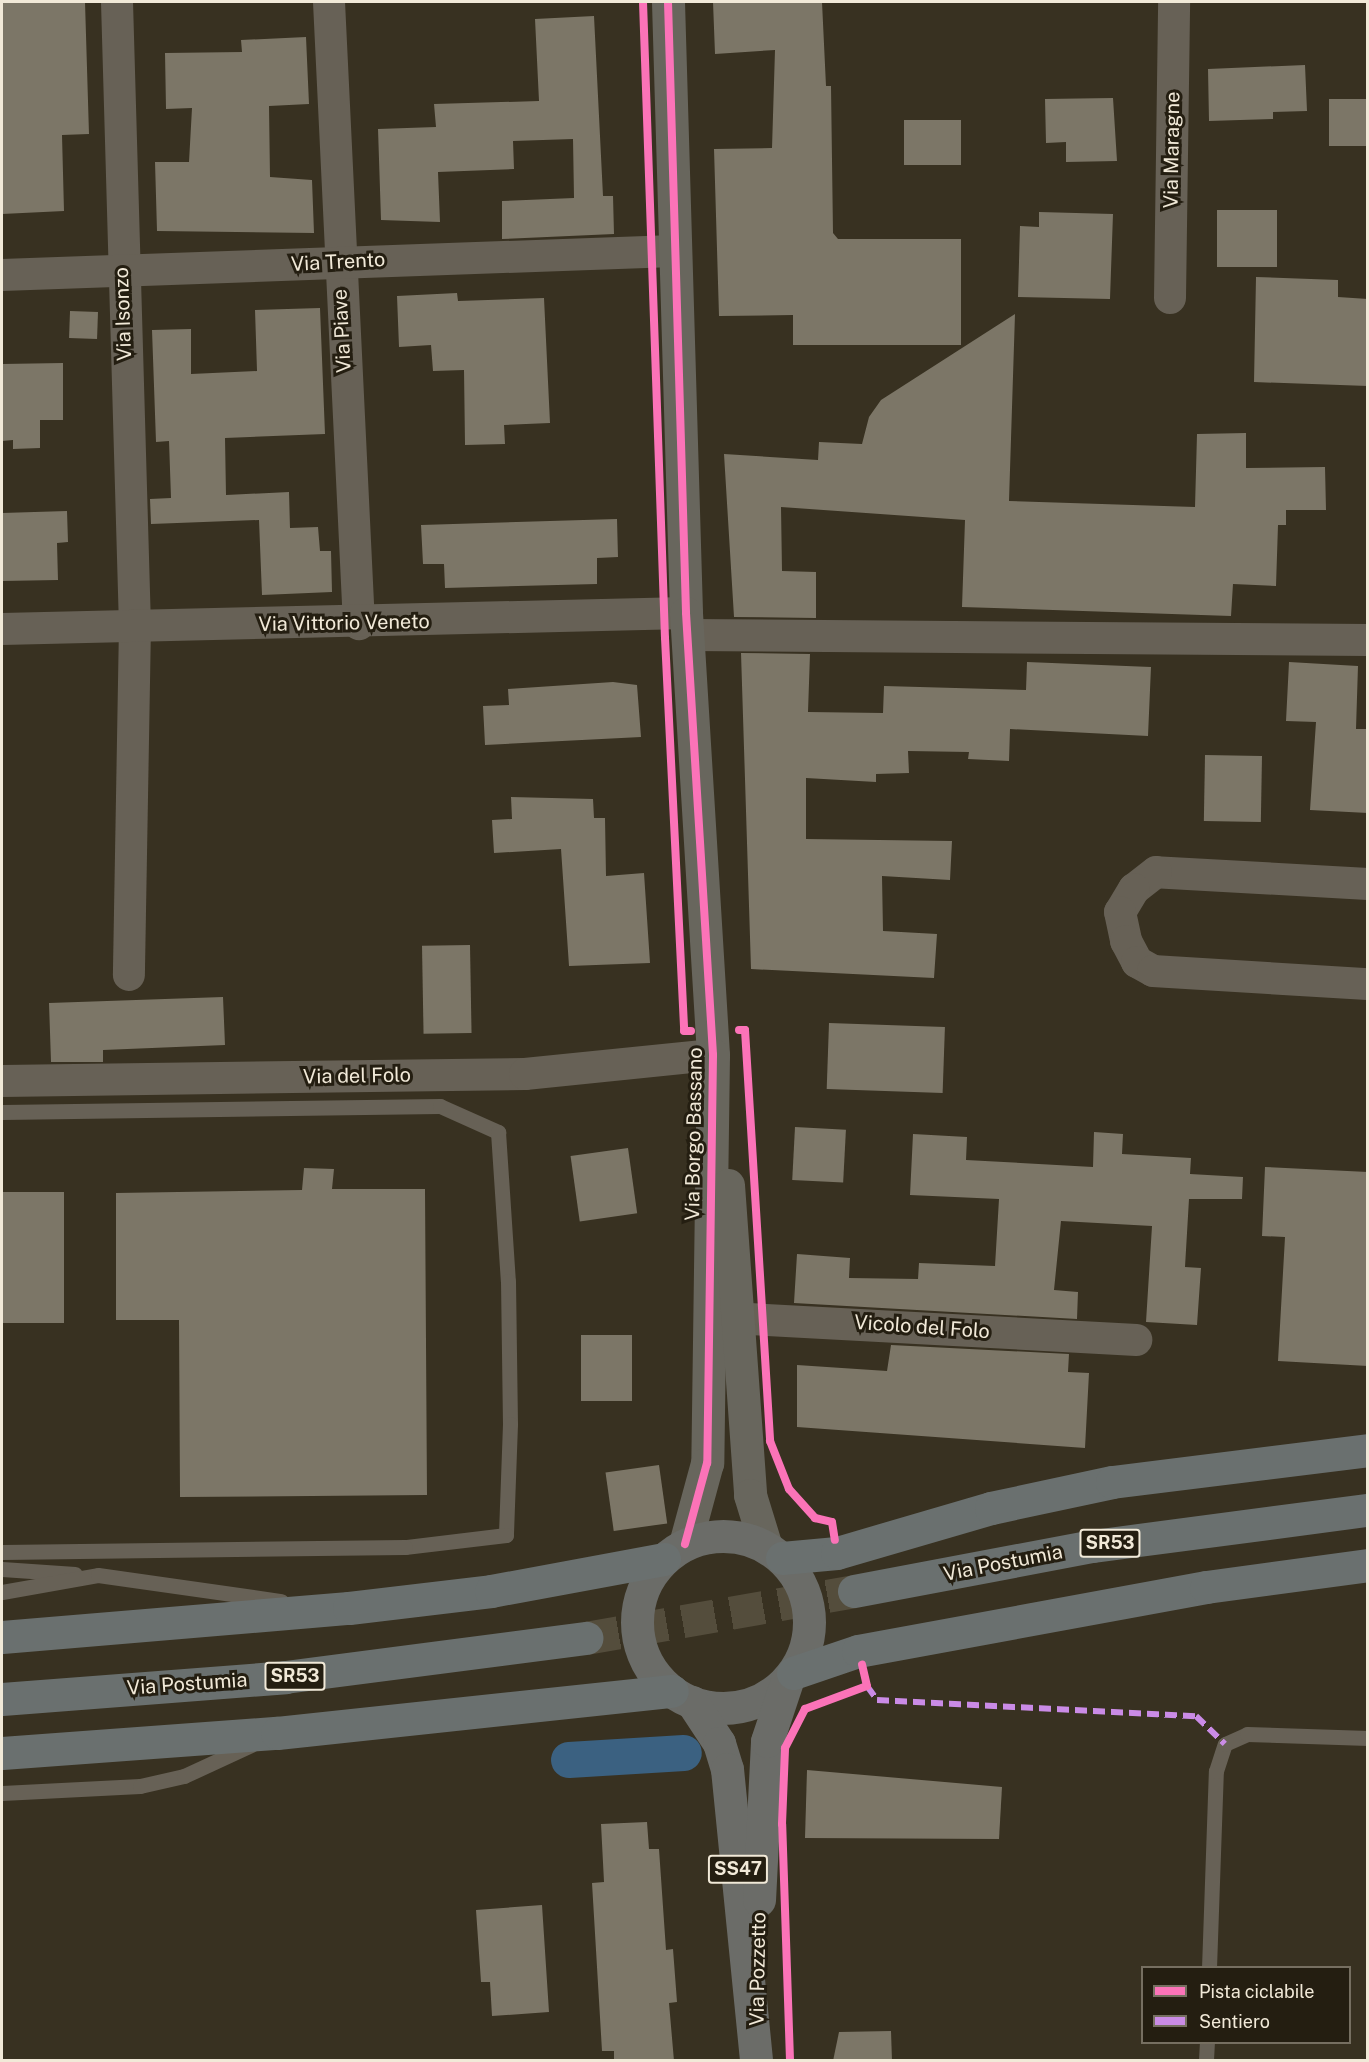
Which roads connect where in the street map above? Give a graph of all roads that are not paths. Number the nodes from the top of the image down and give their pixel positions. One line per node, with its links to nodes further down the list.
1 (117, 2): 7 (street, Via Isonzo)
2 (329, 2): 6 (street, Via Piave)
3 (668, 2): 5 (street, Via Borgo Bassano)
4 (1174, 2): 9 (street, Via Maragne)
5 (674, 251): 6 (street, Via Trento); 11 (street, Via Borgo Bassano)
6 (338, 261): 7 (street, Via Trento); 10 (street, Via Piave)
7 (121, 273): 8 (street, Via Trento); 12 (street, Via Isonzo)
8 (2, 275)
9 (1170, 298)
10 (359, 624): 11 (street, Via Vittorio Veneto); 12 (street, Via Vittorio Veneto)
11 (687, 624): 14 (street, Via Vittorio Veneto); 18 (street, Via Borgo Bassano)
12 (135, 626): 13 (street, Via Vittorio Veneto); 16 (street, Via Isonzo)
13 (2, 629)
14 (1368, 640)
15 (1368, 884): 17 (street)
16 (129, 975)
17 (1368, 984)
18 (712, 1055): 19 (street, Via del Folo); 21 (street, Via Borgo Bassano); 22 (street, Via Borgo Bassano)
19 (2, 1081)
20 (2, 1112): 26 (lane)
21 (708, 1317): 22 (street, Vicolo del Folo); 27 (street, Via Borgo Bassano)
22 (741, 1317): 23 (street, Vicolo del Folo); 28 (street, Via Borgo Bassano)
23 (1136, 1340)
24 (1368, 1450): 28 (highway)
25 (1368, 1510): 32 (highway, Via Postumia / SR53)
26 (2, 1552)
27 (675, 1552): 28 (main road); 34 (highway); 38 (main road, Via Borgo Bassano / SS47)
28 (774, 1552): 37 (main road, Via Borgo Bassano / SS47)
29 (1368, 1565): 37 (highway)
30 (2, 1569): 31 (lane)
31 (99, 1575): 33 (lane); 34 (lane)
32 (854, 1591)
33 (2, 1592)
34 (350, 1608): 35 (highway)
35 (2, 1637)
36 (586, 1638): 39 (highway, Via Postumia / SR53)
37 (790, 1677): 38 (main road); 46 (main road, Via Pozzetto / SS47)
38 (682, 1697): 40 (highway); 46 (main road, Via Pozzetto / SS47)
39 (2, 1699)
40 (277, 1733): 42 (highway); 43 (lane)
41 (1368, 1738): 44 (lane)
42 (2, 1753)
43 (2, 1793)
44 (1209, 1966)
45 (1207, 2044): 47 (lane)
46 (756, 2053)
47 (1206, 2061)

